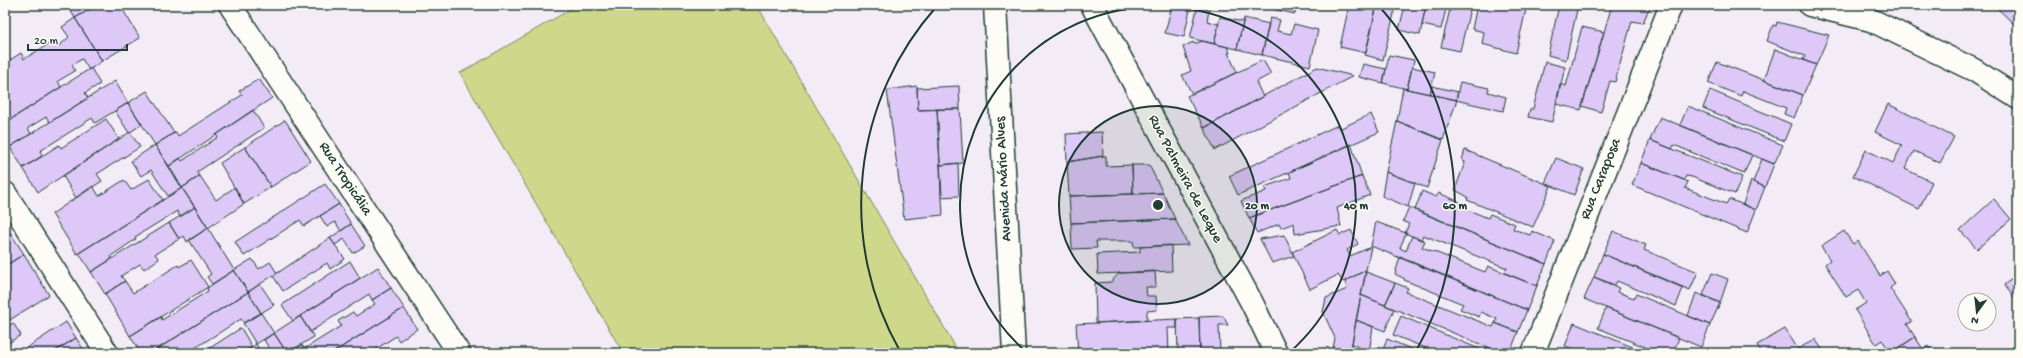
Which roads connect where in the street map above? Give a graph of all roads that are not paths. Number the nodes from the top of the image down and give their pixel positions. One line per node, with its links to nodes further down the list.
1 (230, 5): 9 (street, Rua Tropicália)
2 (995, 5): 10 (street, Avenida Mário Alves)
3 (1092, 5): 11 (street, Rua Palmeira de Leque)
4 (1671, 5): 12 (street, Rua Caraposa)
5 (1810, 5): 6 (street)
6 (2018, 98)
7 (5, 193): 8 (street)
8 (107, 353)
9 (459, 353)
10 (1014, 353)
11 (1276, 353)
12 (1532, 353)

